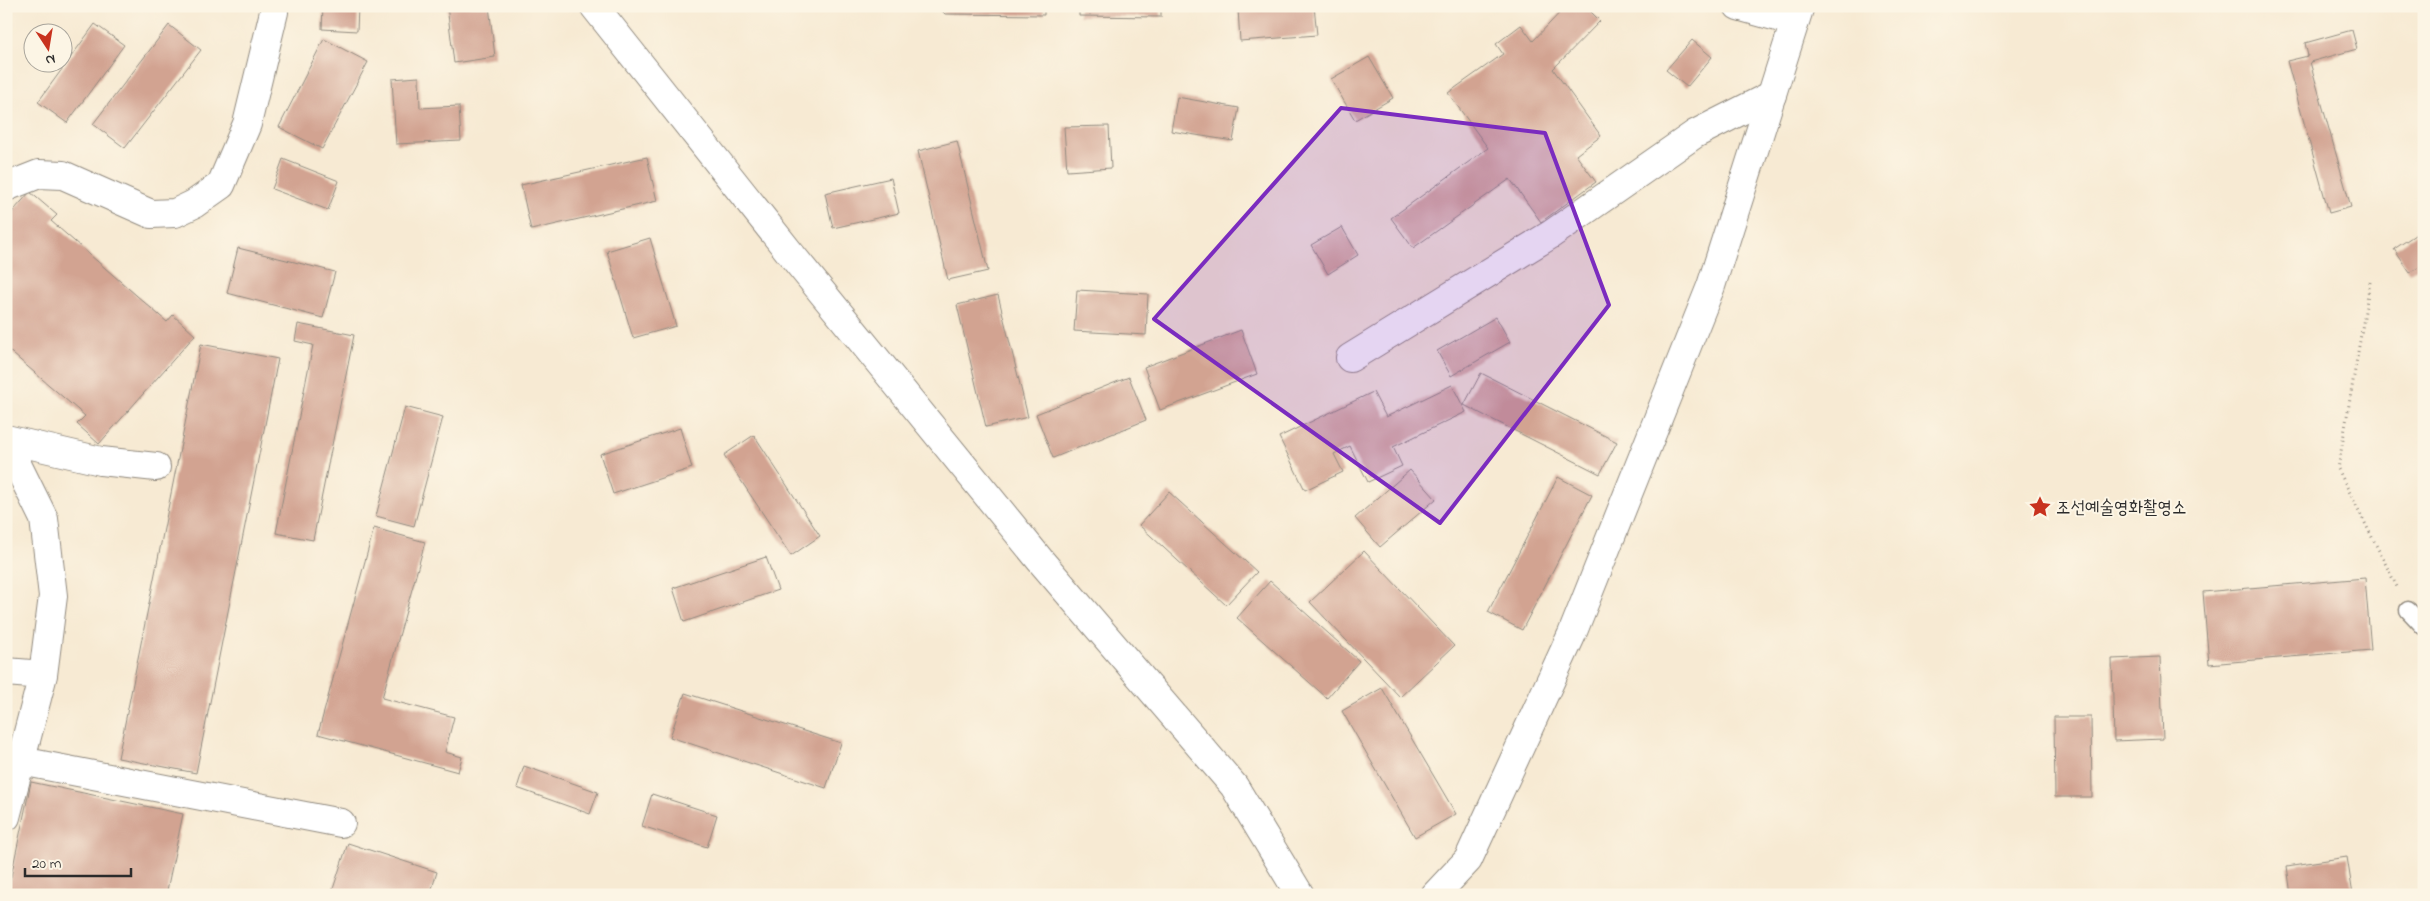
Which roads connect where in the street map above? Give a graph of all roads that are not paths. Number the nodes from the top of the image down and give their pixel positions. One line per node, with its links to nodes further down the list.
1 (594, 6): 17 (street)
2 (1738, 6): 4 (street)
3 (274, 12): 6 (street)
4 (1797, 14): 5 (street)
5 (1772, 95): 7 (street); 18 (street)
6 (6, 187)
7 (1350, 358)
8 (6, 440): 9 (street); 13 (street)
9 (156, 468)
10 (2408, 610): 11 (lane)
11 (2424, 627)
12 (6, 672): 13 (street)
13 (43, 675): 14 (street)
14 (21, 762): 15 (street); 16 (street)
15 (6, 817)
16 (342, 823)
17 (1300, 895)
18 (1435, 895)

